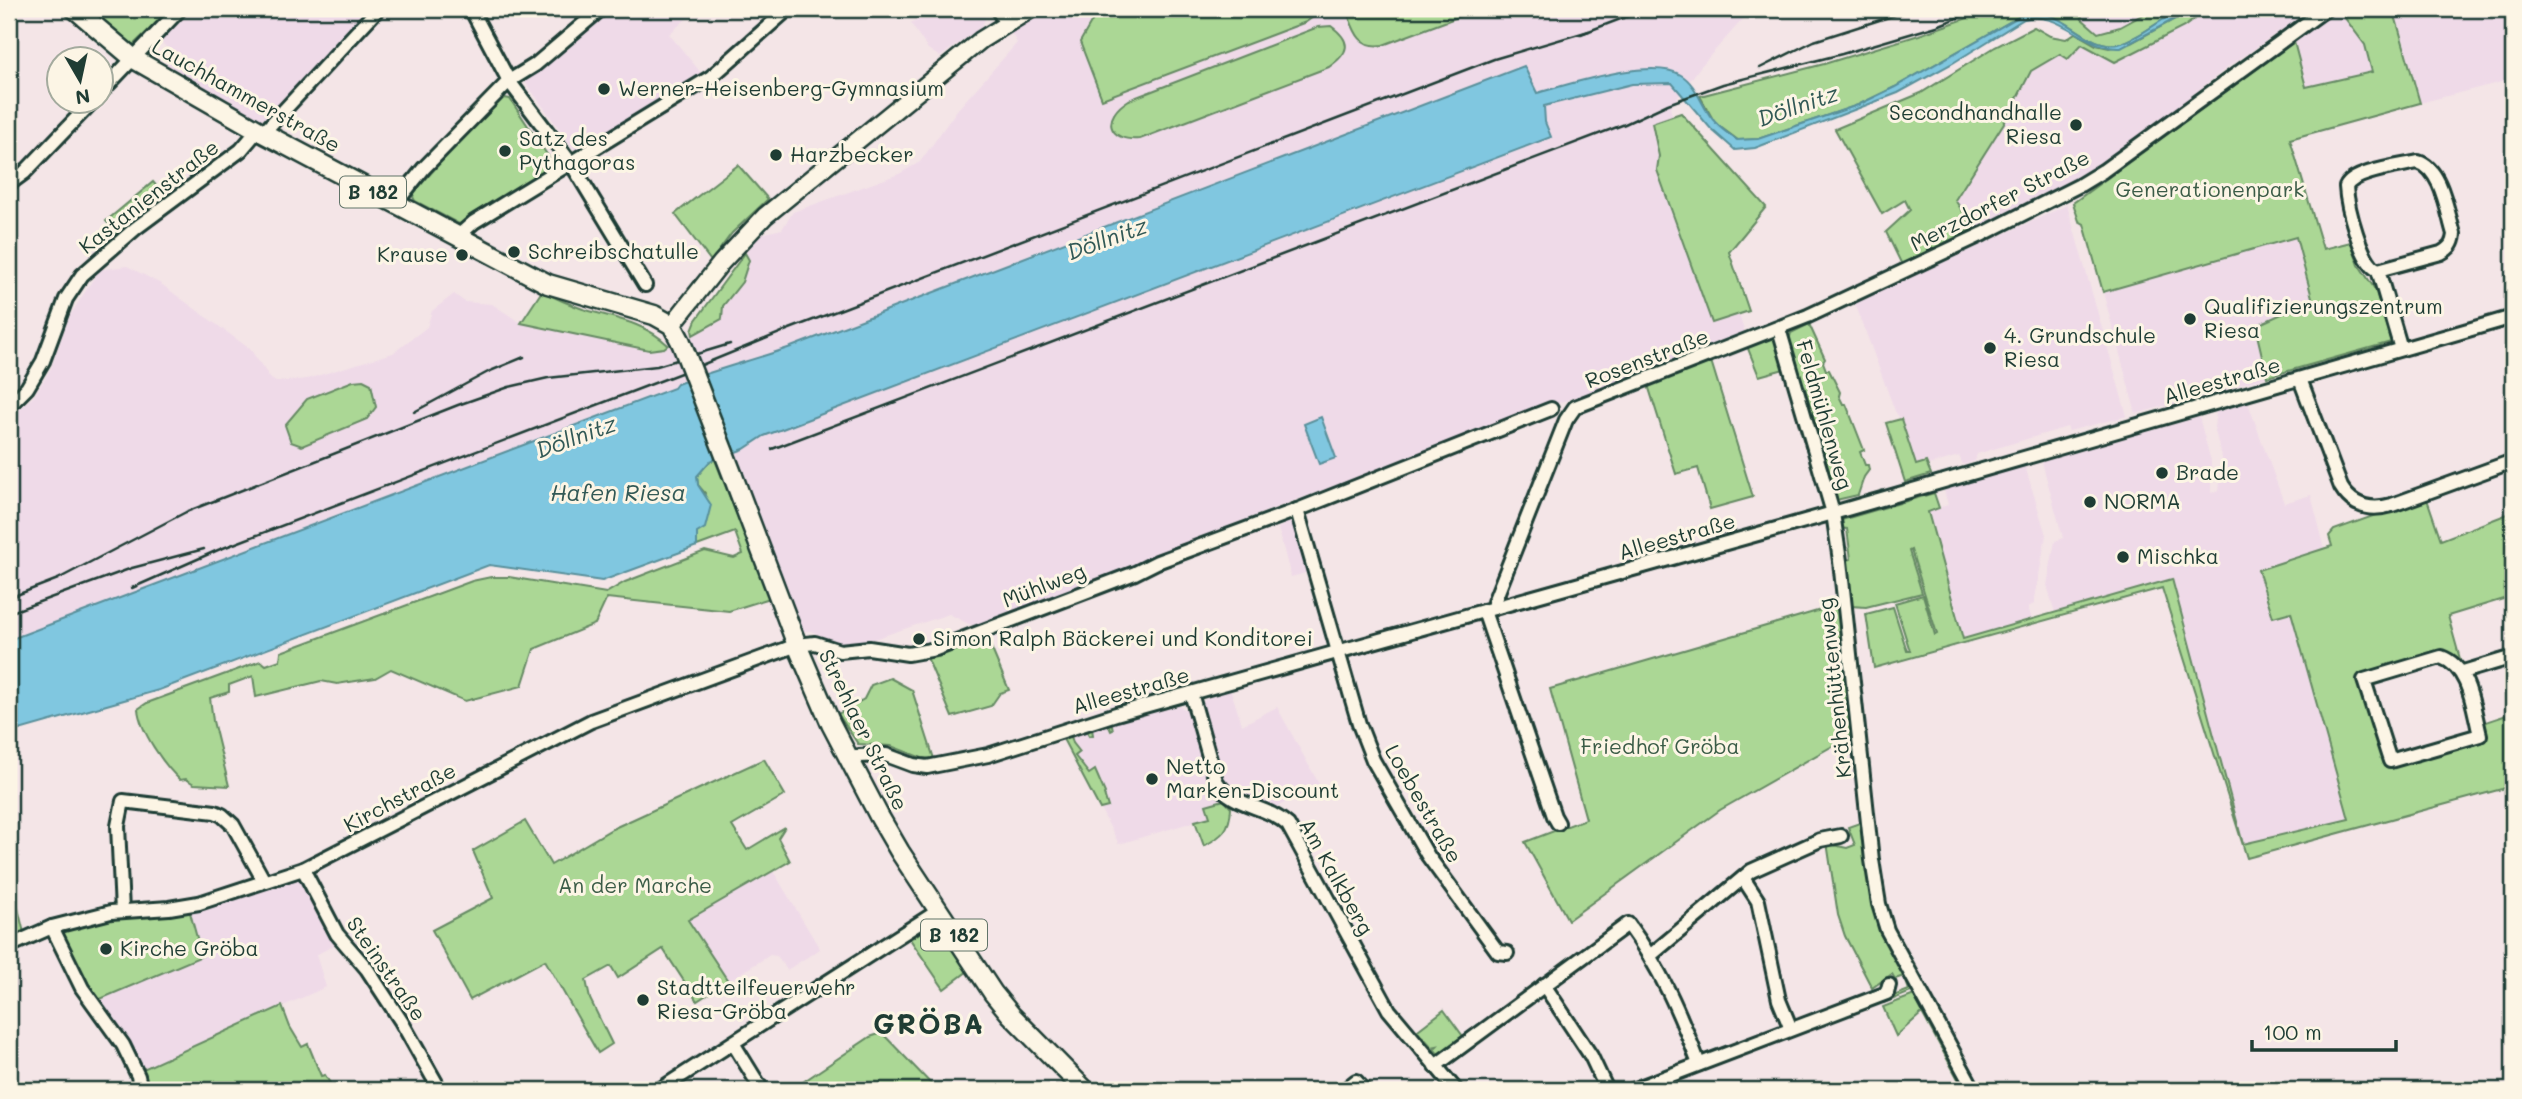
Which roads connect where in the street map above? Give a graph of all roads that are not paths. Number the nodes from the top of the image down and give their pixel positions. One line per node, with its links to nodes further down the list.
1 (75, 9): 11 (main road, Lauchhammerstraße / B 182)
2 (180, 9): 11 (street)
3 (378, 9): 15 (street, Kastanienstraße)
4 (471, 9): 13 (street)
5 (601, 9): 13 (street)
6 (788, 9): 16 (street)
7 (997, 9): 10 (street)
8 (1031, 9): 10 (main road)
9 (2326, 9): 24 (street, Merzdorfer Straße)
10 (1006, 23): 23 (main road)
11 (134, 59): 12 (street); 15 (main road, Lauchhammerstraße / B 182)
12 (116, 77)
13 (509, 81): 16 (street); 18 (street)
14 (79, 116): 17 (street)
15 (261, 132): 18 (main road, Lauchhammerstraße / B 182); 27 (street, Kastanienstraße)
16 (571, 163): 19 (street); 21 (street)
17 (9, 184)
18 (395, 204): 19 (main road, Lauchhammerstraße / B 182)
19 (457, 237): 23 (main road, Lauchhammerstraße / B 182)
20 (2378, 270): 20 (street); 25 (street)
21 (645, 285)
22 (2513, 317): 25 (street, Alleestraße)
23 (672, 324): 33 (main road, Strehlaer Straße / B 182, bridge)
24 (1779, 329): 31 (street, Feldmühlenweg); 32 (street, Rosenstraße)
25 (2401, 349): 26 (street, Alleestraße)
26 (2300, 379): 29 (street); 31 (street, Alleestraße)
27 (9, 406)
28 (1552, 409): 30 (street, Mühlweg)
29 (2513, 461)
30 (1297, 510): 33 (street, Mühlweg); 34 (street)
31 (1833, 513): 32 (street, Alleestraße); 66 (street, Krähenhüttenweg)
32 (1489, 609): 34 (street, Alleestraße); 39 (street)
33 (797, 645): 38 (main road, Strehlaer Straße / B 182); 41 (street, Kirchstraße)
34 (1338, 652): 37 (street, Alleestraße); 48 (street, Loebestraße)
35 (2513, 657): 36 (street)
36 (2463, 672): 36 (street)
37 (1191, 693): 38 (street, Alleestraße); 55 (street, Am Kalkberg)
38 (849, 760): 45 (main road, Strehlaer Straße / B 182)
39 (1558, 823)
40 (1841, 836): 42 (street)
41 (303, 869): 43 (street, Kirchstraße); 57 (street, Steinstraße)
42 (1743, 878): 49 (street); 52 (street)
43 (264, 881): 44 (street, Kirchstraße); 44 (street)
44 (122, 911): 46 (street, Kirchstraße)
45 (938, 911): 53 (street); 60 (main road, Strehlaer Straße / B 182)
46 (52, 927): 47 (street, Kirchstraße); 56 (street)
47 (9, 946)
48 (1507, 953)
49 (1651, 955): 50 (street); 54 (street)
50 (1544, 985): 55 (street); 64 (street)
51 (1889, 985): 52 (street)
52 (1791, 1029): 54 (street)
53 (733, 1043): 58 (street); 59 (street)
54 (1699, 1064): 65 (street)
55 (1435, 1066): 63 (street, Am Kalkberg)
56 (141, 1090)
57 (440, 1090)
58 (659, 1090)
59 (762, 1090)
60 (1085, 1090)
61 (1345, 1090): 62 (street)
62 (1364, 1090)
63 (1456, 1090)
64 (1607, 1090)
65 (1632, 1090)
66 (1974, 1090)

